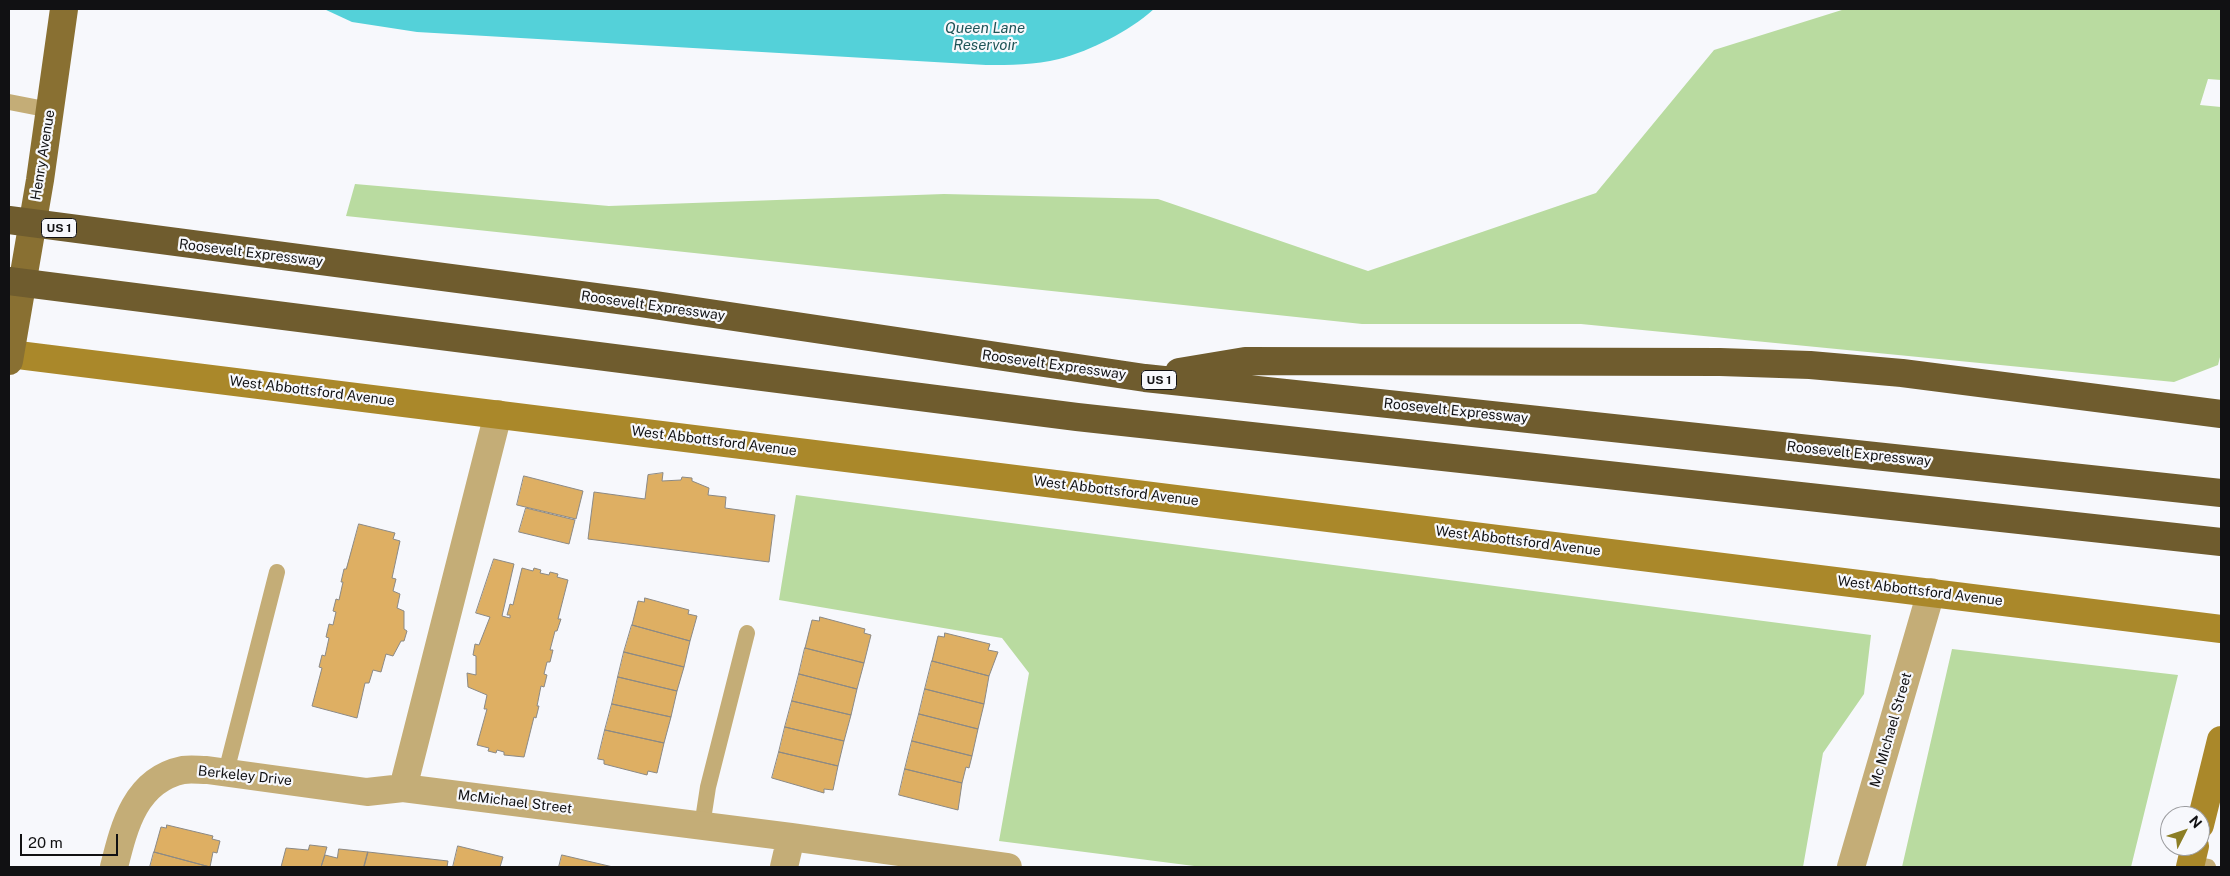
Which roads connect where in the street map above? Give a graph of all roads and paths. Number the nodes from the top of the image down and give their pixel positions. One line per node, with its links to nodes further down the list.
1 (64, 9): 3 (main road, Henry Avenue)
2 (9, 102): 3 (lane)
3 (50, 110): 6 (main road, Henry Avenue)
4 (9, 220): 7 (highway, Roosevelt Expressway / US 1)
5 (9, 281): 11 (highway)
6 (12, 348): 8 (street, West Abbottsford Avenue)
7 (1144, 378): 9 (highway); 10 (highway, Roosevelt Expressway / US 1)
8 (498, 414): 13 (street, West Abbottsford Avenue); 18 (street)
9 (2221, 414)
10 (2221, 493)
11 (2221, 542)
12 (277, 572): 17 (lane)
13 (1931, 592): 14 (street, West Abbottsford Avenue); 26 (street, Mc Michael Street)
14 (2221, 629)
15 (747, 633): 20 (lane)
16 (2221, 740): 19 (street)
17 (226, 772): 18 (street, Berkeley Drive); 23 (street, Berkeley Drive)
18 (403, 788): 20 (street, McMichael Street)
19 (2205, 806)
20 (702, 826): 21 (street, McMichael Street)
21 (791, 837): 22 (street, McMichael Street); 24 (street)
22 (928, 862): 25 (street, McMichael Street)
23 (114, 867)
24 (784, 867)
25 (1008, 867)
26 (1851, 867)

